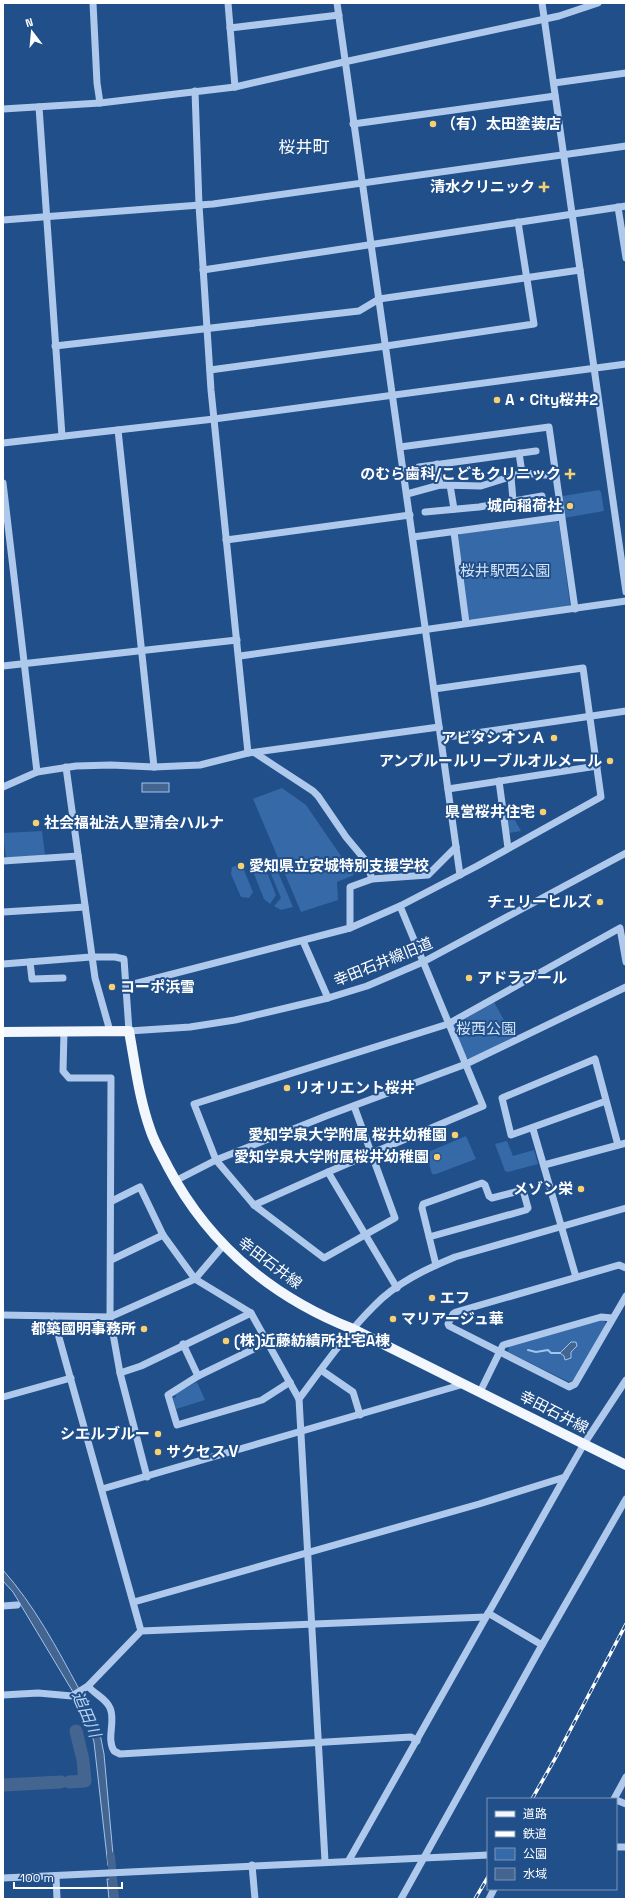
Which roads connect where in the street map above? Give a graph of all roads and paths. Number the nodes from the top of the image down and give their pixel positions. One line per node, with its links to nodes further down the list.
1 (93, 3): 15 (street)
2 (228, 3): 8 (street)
3 (337, 3): 6 (street)
4 (542, 3): 7 (street)
5 (598, 3): 7 (street)
6 (339, 15): 8 (street); 9 (street)
7 (545, 19): 9 (street); 11 (street)
8 (230, 28): 12 (street)
9 (344, 62): 12 (street); 18 (street)
10 (626, 74): 11 (street)
11 (554, 83): 14 (street)
12 (235, 87): 13 (street)
13 (195, 91): 15 (street); 22 (street)
14 (555, 96): 18 (street); 20 (street)
15 (100, 103): 16 (street)
16 (39, 107): 17 (street); 26 (street)
17 (3, 109)
18 (353, 124): 21 (street)
19 (626, 146): 20 (street)
20 (563, 155): 21 (street); 25 (street)
21 (362, 183): 22 (street); 29 (street)
22 (199, 204): 26 (street); 31 (street)
23 (626, 206): 24 (street)
24 (618, 207): 25 (street); 30 (street)
25 (573, 214): 28 (street); 32 (street)
26 (46, 217): 27 (street); 36 (street)
27 (3, 220)
28 (518, 222): 29 (street); 33 (street)
29 (371, 243): 31 (street); 34 (street)
30 (626, 258)
31 (203, 270): 35 (street)
32 (580, 270): 33 (street); 39 (street)
33 (527, 279): 34 (street); 37 (street)
34 (379, 299): 35 (street); 37 (street)
35 (207, 328): 36 (street); 40 (street)
36 (55, 346): 44 (street)
37 (386, 346): 40 (street); 41 (street)
38 (626, 364): 39 (street)
39 (594, 368): 41 (street); 67 (street)
40 (210, 370): 42 (street)
41 (394, 395): 42 (street); 46 (street)
42 (214, 419): 43 (street); 66 (street)
43 (118, 430): 44 (street); 73 (street)
44 (62, 436): 45 (street)
45 (3, 443)
46 (400, 447): 52 (street); 57 (street)
47 (536, 451): 48 (street)
48 (519, 453): 49 (street); 51 (street)
49 (437, 464): 50 (street); 55 (street)
50 (419, 467)
51 (522, 473): 52 (street); 53 (street)
52 (556, 476): 63 (street)
53 (511, 477): 56 (street); 59 (street)
54 (3, 483): 75 (street)
55 (440, 485): 56 (street); 57 (street)
56 (450, 485): 60 (street)
57 (407, 494): 62 (street)
58 (542, 496): 59 (street)
59 (513, 500): 60 (street)
60 (454, 509): 61 (street)
61 (425, 512)
62 (410, 515): 65 (street); 66 (street)
63 (561, 517): 64 (street); 69 (street)
64 (454, 532): 65 (street); 70 (street)
65 (413, 537): 71 (street)
66 (226, 540): 72 (street)
67 (626, 592)
68 (626, 601): 69 (street)
69 (574, 609): 70 (street)
70 (466, 623): 71 (street)
71 (425, 630): 74 (street); 77 (street)
72 (237, 640): 73 (street); 74 (street)
73 (140, 650): 75 (street); 85 (street)
74 (240, 656): 82 (street)
75 (24, 663): 76 (street); 86 (street)
76 (3, 666)
77 (434, 689): 79 (street); 80 (street)
78 (626, 711): 79 (street)
79 (590, 716): 81 (street); 83 (street)
80 (439, 727): 81 (street); 82 (street)
81 (441, 738): 89 (street)
82 (252, 753): 85 (street); 96 (street)
83 (597, 766): 87 (street); 91 (street)
84 (66, 767): 85 (street); 86 (street); 93 (street)
85 (154, 767)
86 (37, 772): 88 (street)
87 (499, 781): 89 (street); 91 (street)
88 (3, 787)
89 (448, 789): 90 (street)
90 (456, 847): 95 (street); 96 (street)
91 (508, 848): 95 (street)
92 (626, 853): 104 (street, 幸田石井線旧道)
93 (78, 856): 94 (street); 98 (street)
94 (3, 861)
95 (460, 875): 97 (street)
96 (372, 880): 100 (street)
97 (400, 906): 100 (street); 104 (street)
98 (85, 907): 99 (street); 102 (street)
99 (3, 912)
100 (350, 928): 101 (street)
101 (303, 941): 108 (street); 110 (street)
102 (91, 957): 103 (street); 108 (street); 112 (street)
103 (30, 962): 106 (street); 107 (street)
104 (423, 962): 110 (street, 幸田石井線旧道); 111 (street)
105 (626, 962): 111 (street)
106 (3, 964)
107 (63, 978)
108 (126, 986): 113 (street)
109 (626, 987): 116 (street)
110 (328, 998): 113 (street, 幸田石井線旧道)
111 (448, 1024): 116 (street); 123 (street)
112 (110, 1031): 113 (main road); 115 (main road)
113 (129, 1031): 126 (main road, 幸田石井線)
114 (3, 1032): 115 (main road)
115 (64, 1032): 127 (street)
116 (466, 1064): 118 (street); 122 (street)
117 (606, 1101): 119 (street); 119 (street); 121 (street)
118 (354, 1106): 122 (street); 123 (street)
119 (533, 1129): 124 (street)
120 (626, 1143): 121 (street)
121 (618, 1145): 124 (street)
122 (372, 1153): 125 (street); 132 (street)
123 (216, 1160): 126 (street); 128 (street)
124 (544, 1165): 130 (street)
125 (328, 1172): 128 (street); 132 (street)
126 (175, 1181): 134 (main road, 幸田石井線)
127 (112, 1201): 131 (street); 135 (street)
128 (254, 1205): 132 (street)
129 (626, 1208): 130 (street)
130 (561, 1226): 136 (street); 138 (street)
131 (163, 1235): 135 (street); 139 (street)
132 (365, 1236): 140 (street)
133 (429, 1237): 133 (street); 136 (street)
134 (223, 1246): 139 (street); 147 (main road, 幸田石井線)
135 (111, 1260): 145 (street)
136 (436, 1265): 140 (street)
137 (626, 1268): 138 (street)
138 (576, 1277): 150 (street)
139 (195, 1279): 142 (street); 145 (street)
140 (397, 1288): 147 (street)
141 (626, 1296): 146 (street)
142 (250, 1313): 148 (street); 149 (street)
143 (3, 1316): 144 (street)
144 (54, 1316): 145 (street); 154 (street)
145 (110, 1317): 152 (street)
146 (612, 1318): 150 (street); 150 (street)
147 (353, 1329): 151 (street); 157 (main road, 幸田石井線)
148 (268, 1342): 153 (street); 156 (street)
149 (183, 1344): 152 (street); 153 (street)
150 (500, 1352): 158 (street)
151 (321, 1370): 160 (street); 161 (street)
152 (120, 1373): 165 (street)
153 (198, 1376): 156 (street)
154 (71, 1378): 159 (street); 167 (street)
155 (626, 1380): 163 (street)
156 (290, 1382): 160 (street)
157 (464, 1384): 158 (main road, 幸田石井線); 161 (street)
158 (480, 1392): 163 (main road, 幸田石井線)
159 (3, 1397)
160 (299, 1399): 162 (street)
161 (360, 1415): 162 (street)
162 (302, 1432): 165 (street); 169 (street)
163 (584, 1444): 164 (main road, 幸田石井線); 166 (street)
164 (626, 1465)
165 (147, 1476): 167 (street)
166 (564, 1477): 169 (street); 173 (street)
167 (102, 1489): 170 (street)
168 (626, 1499): 176 (street)
169 (308, 1553): 170 (street); 174 (street)
170 (134, 1602): 175 (street)
171 (17, 1605): 172 (street)
172 (3, 1606)
173 (487, 1615): 174 (street); 176 (street); 179 (street)
174 (312, 1624): 175 (street); 180 (street)
175 (141, 1631): 177 (street)
176 (542, 1645): 184 (street)
177 (88, 1686): 178 (street); 180 (street)
178 (3, 1695)
179 (417, 1741): 180 (street); 185 (street)
180 (318, 1743): 186 (street)
181 (626, 1777): 182 (street)
182 (616, 1798)
183 (487, 1855): 184 (street)
184 (424, 1858): 185 (street); 193 (street)
185 (349, 1860): 186 (street)
186 (325, 1861): 187 (street)
187 (252, 1865): 188 (street); 192 (street)
188 (56, 1876): 189 (street); 191 (street)
189 (3, 1878)
190 (494, 1890): 194 (street)
191 (57, 1899)
192 (255, 1899)
193 (401, 1899)
194 (489, 1899)

